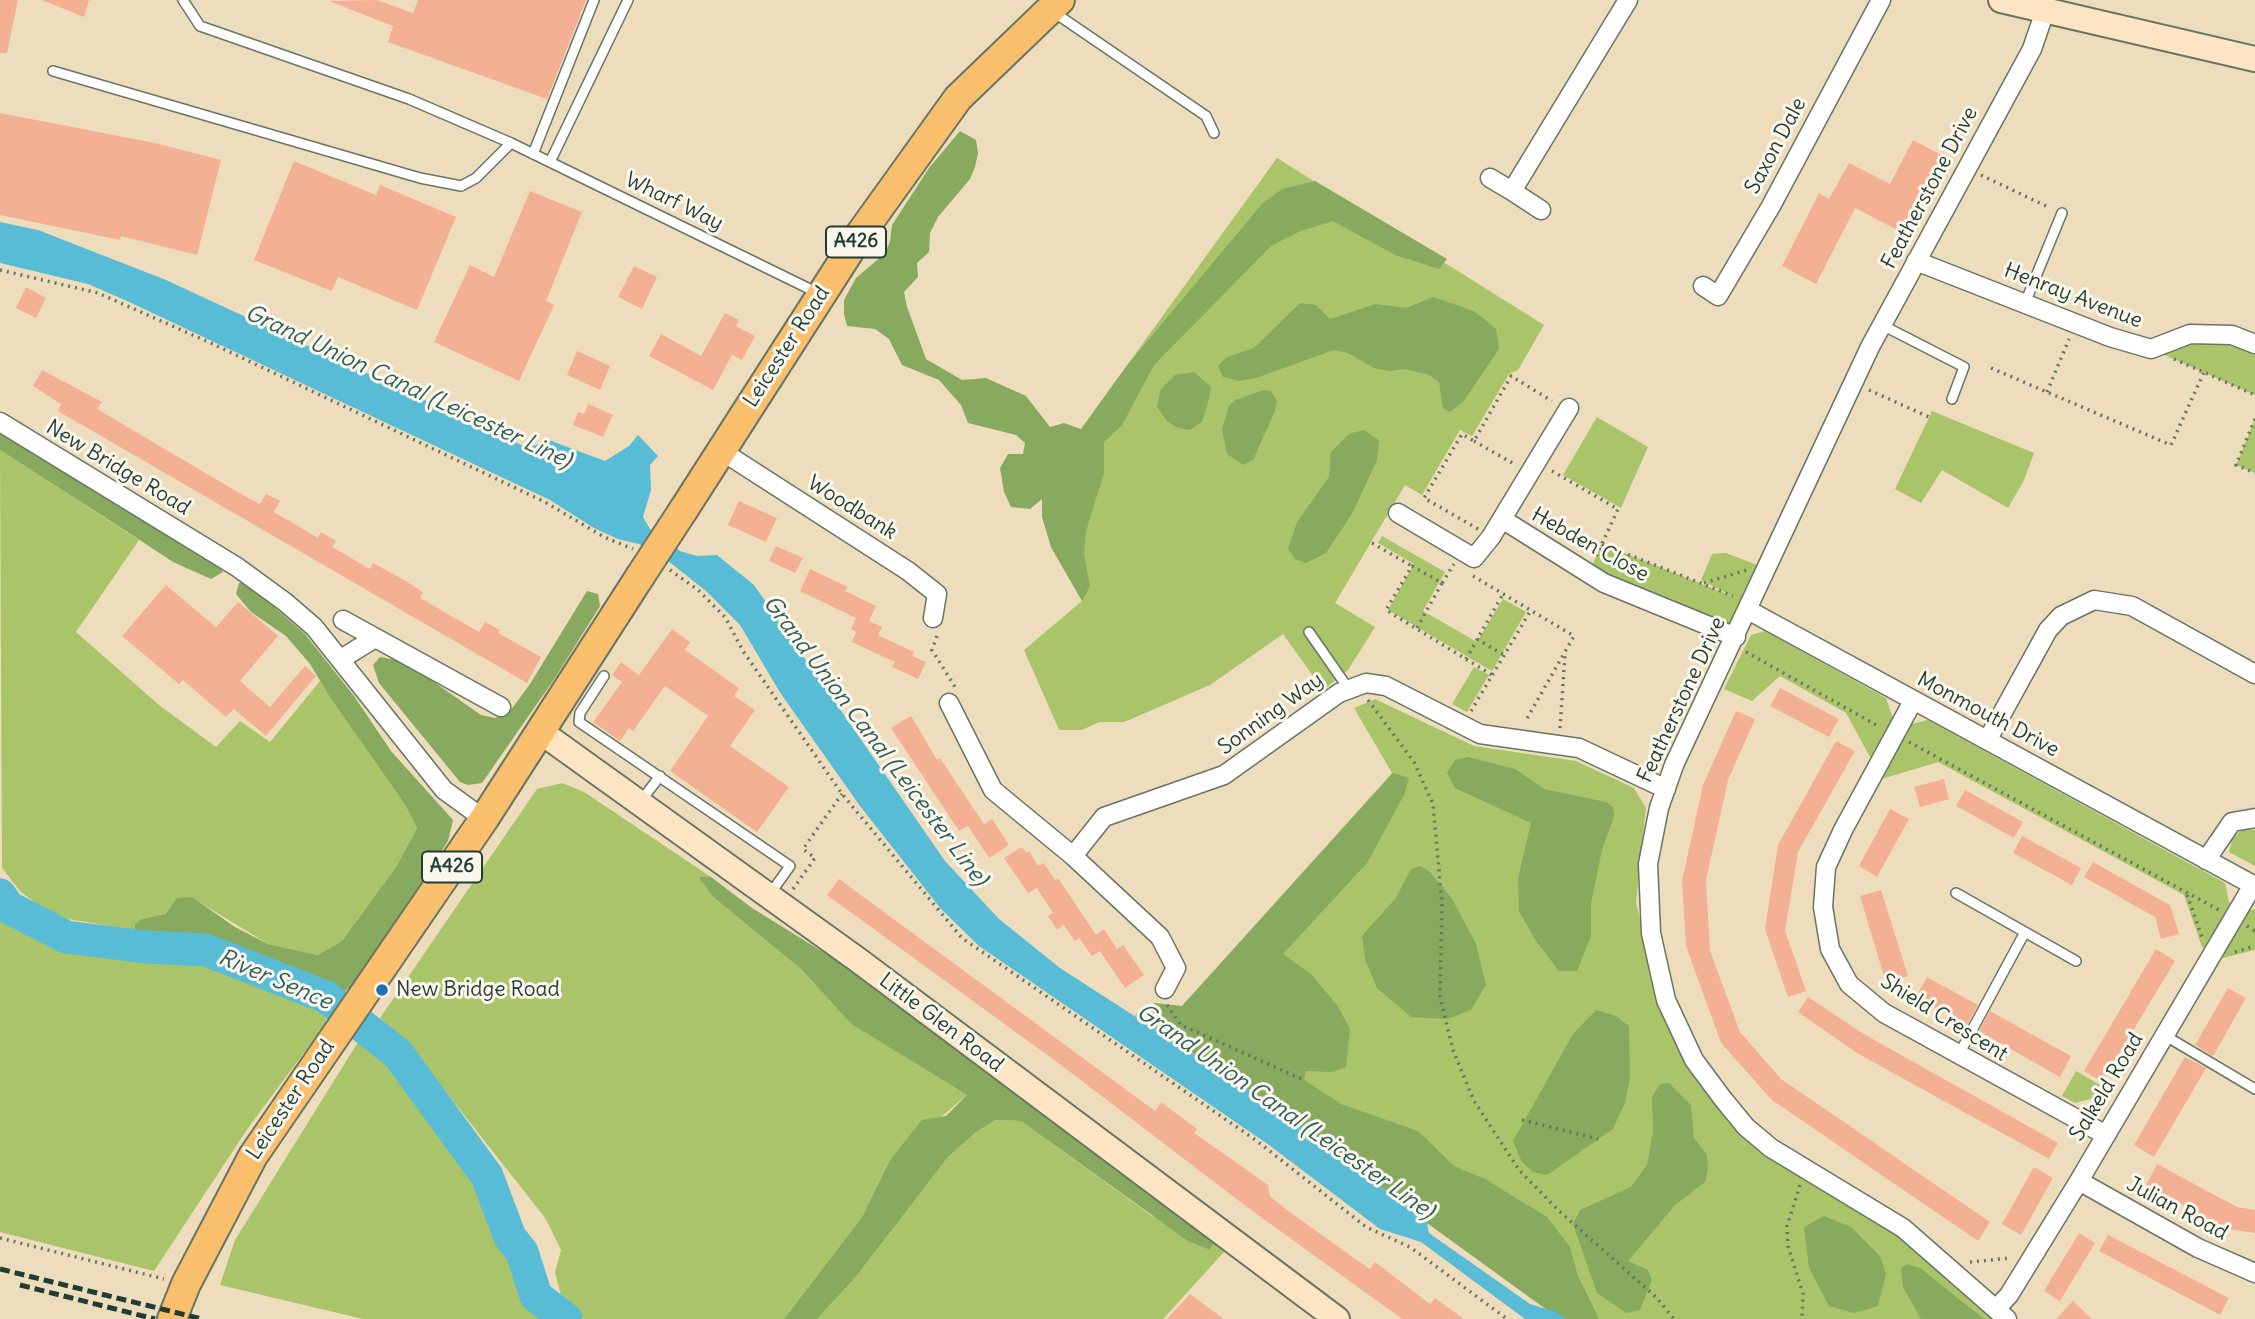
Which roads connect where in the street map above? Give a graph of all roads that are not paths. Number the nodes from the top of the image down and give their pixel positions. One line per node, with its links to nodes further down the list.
1 (183, 0): 12 (lane, Wharf Way)
2 (594, 0): 13 (lane)
3 (628, 0): 14 (lane)
4 (1628, 0): 16 (street)
5 (1881, 0): 20 (street, Saxon Dale)
6 (2001, 0): 8 (main road)
7 (1055, 5): 11 (lane); 21 (main road, Leicester Road / A426)
8 (2045, 10): 9 (main road); 19 (street, Featherstone Drive)
9 (2255, 59)
10 (53, 71): 12 (lane)
11 (1214, 133)
12 (511, 143): 13 (lane, Wharf Way)
13 (533, 154): 14 (lane, Wharf Way)
14 (550, 162): 21 (lane, Wharf Way)
15 (1490, 178): 16 (street)
16 (1512, 191): 17 (street)
17 (1541, 210)
18 (2062, 213): 22 (lane)
19 (1916, 261): 22 (street, Henray Avenue); 23 (street, Featherstone Drive)
20 (1703, 286)
21 (821, 295): 28 (main road, Leicester Road / A426)
22 (2025, 303): 24 (street, Henray Avenue)
23 (1882, 326): 25 (lane); 31 (street, Featherstone Drive)
24 (2255, 344)
25 (1952, 399)
26 (1569, 408): 30 (street, Hebden Close)
27 (0, 422): 37 (street, New Bridge Road)
28 (720, 450): 32 (street, Woodbank); 44 (main road, Leicester Road / A426, bridge)
29 (1398, 513): 30 (street, Hebden Close)
30 (1502, 519): 36 (street, Hebden Close)
31 (1750, 607): 36 (street, Featherstone Drive); 41 (street, Monmouth Drive)
32 (933, 618)
33 (343, 620): 35 (street)
34 (1309, 632): 40 (lane)
35 (375, 638): 37 (street); 43 (street)
36 (1734, 641): 47 (street, Featherstone Drive)
37 (341, 659): 50 (street, New Bridge Road)
38 (2255, 674): 45 (street)
39 (604, 676): 46 (lane)
40 (1352, 686): 47 (street, Sonning Way); 51 (street, Sonning Way)
41 (1913, 701): 45 (street, Monmouth Drive); 60 (street, Shield Crescent)
42 (949, 704): 51 (street)
43 (501, 707)
44 (541, 732): 48 (main road, Little Glen Road); 50 (main road, Leicester Road / A426)
45 (1988, 738): 52 (street, Monmouth Drive)
46 (660, 776): 48 (lane); 55 (lane)
47 (1666, 789): 65 (street, Featherstone Drive)
48 (640, 802): 55 (main road, Little Glen Road)
49 (2255, 818): 52 (street)
50 (484, 819): 66 (main road, Leicester Road / A426)
51 (1073, 856): 58 (street)
52 (2206, 860): 53 (street, Monmouth Drive)
53 (2254, 885): 59 (street, Salkeld Road)
54 (1956, 893): 56 (lane)
55 (775, 900): 67 (main road, Little Glen Road)
56 (2025, 932): 57 (lane); 60 (lane)
57 (2076, 961)
58 (1165, 989)
59 (2164, 1035): 61 (lane); 62 (street, Salkeld Road)
60 (1958, 1056): 62 (street, Shield Crescent)
61 (2255, 1089)
62 (2104, 1134): 63 (street, Salkeld Road)
63 (2079, 1181): 64 (street, Julian Road); 65 (street, Salkeld Road)
64 (2255, 1273)
65 (2002, 1314)
66 (172, 1319)
67 (1337, 1319)

